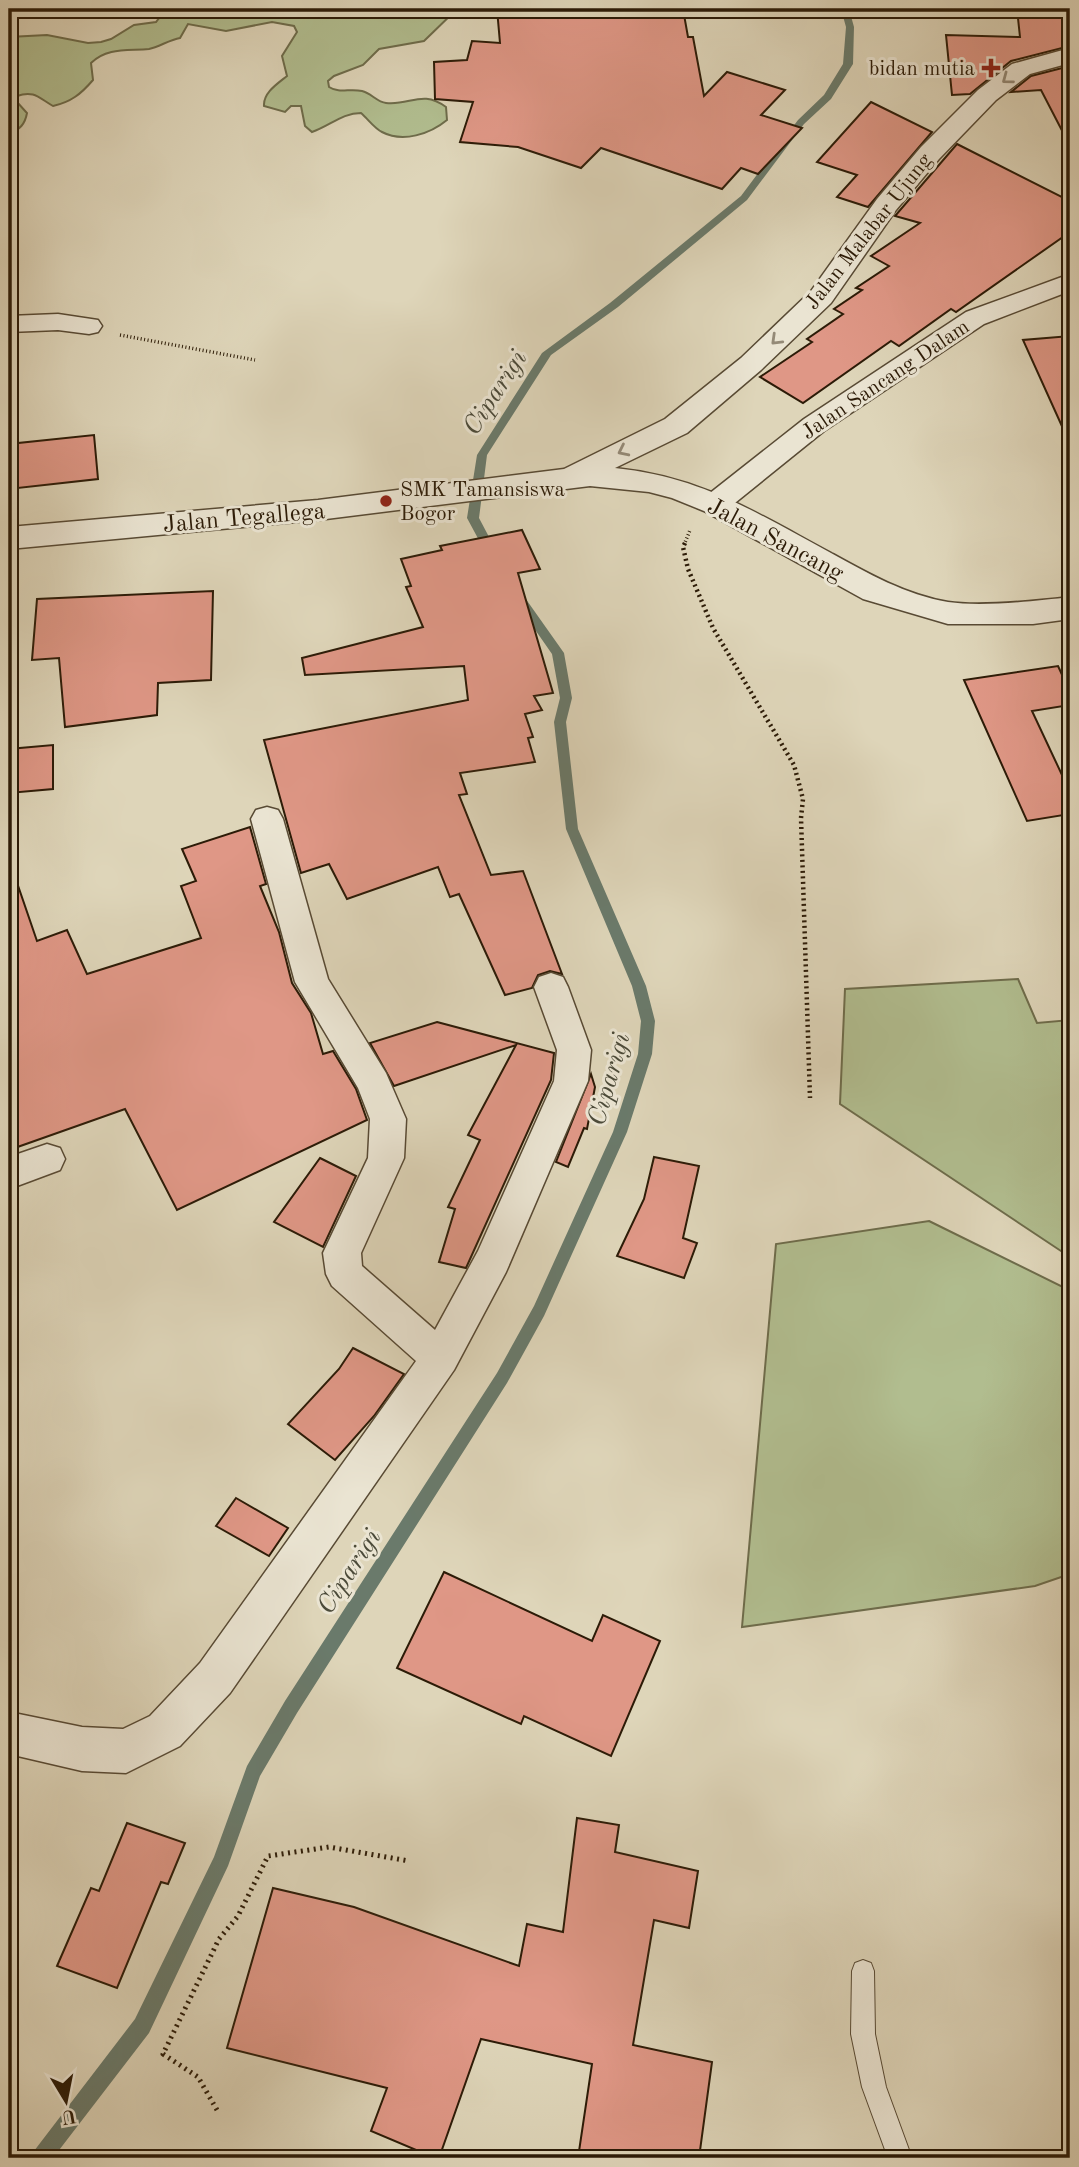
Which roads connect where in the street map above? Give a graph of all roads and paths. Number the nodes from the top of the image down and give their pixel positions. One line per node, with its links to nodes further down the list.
1 (1070, 55): 6 (street, Jalan Malabar Ujung, one-way to 6)
2 (1070, 282): 9 (street, Jalan Sancang Dalam)
3 (9, 324): 4 (street)
4 (89, 326): 5 (path)
5 (255, 359)
6 (678, 458): 7 (street, Jalan Malabar Ujung, one-way to 7); 7 (street, Jalan Sancang); 9 (street, Jalan Sancang)
7 (572, 478): 8 (street, Jalan Sancang)
8 (480, 489): 10 (street, Jalan Tegallega)
9 (715, 504): 11 (street, Jalan Sancang); 14 (path)
10 (9, 538)
11 (1070, 608)
12 (267, 819): 17 (street)
13 (551, 987): 17 (street)
14 (810, 1098)
15 (47, 1159): 16 (street)
16 (9, 1173)
17 (440, 1358): 18 (street)
18 (9, 1733)
19 (409, 1861): 21 (path)
20 (863, 1970): 22 (lane)
21 (216, 2110)
22 (900, 2158)

